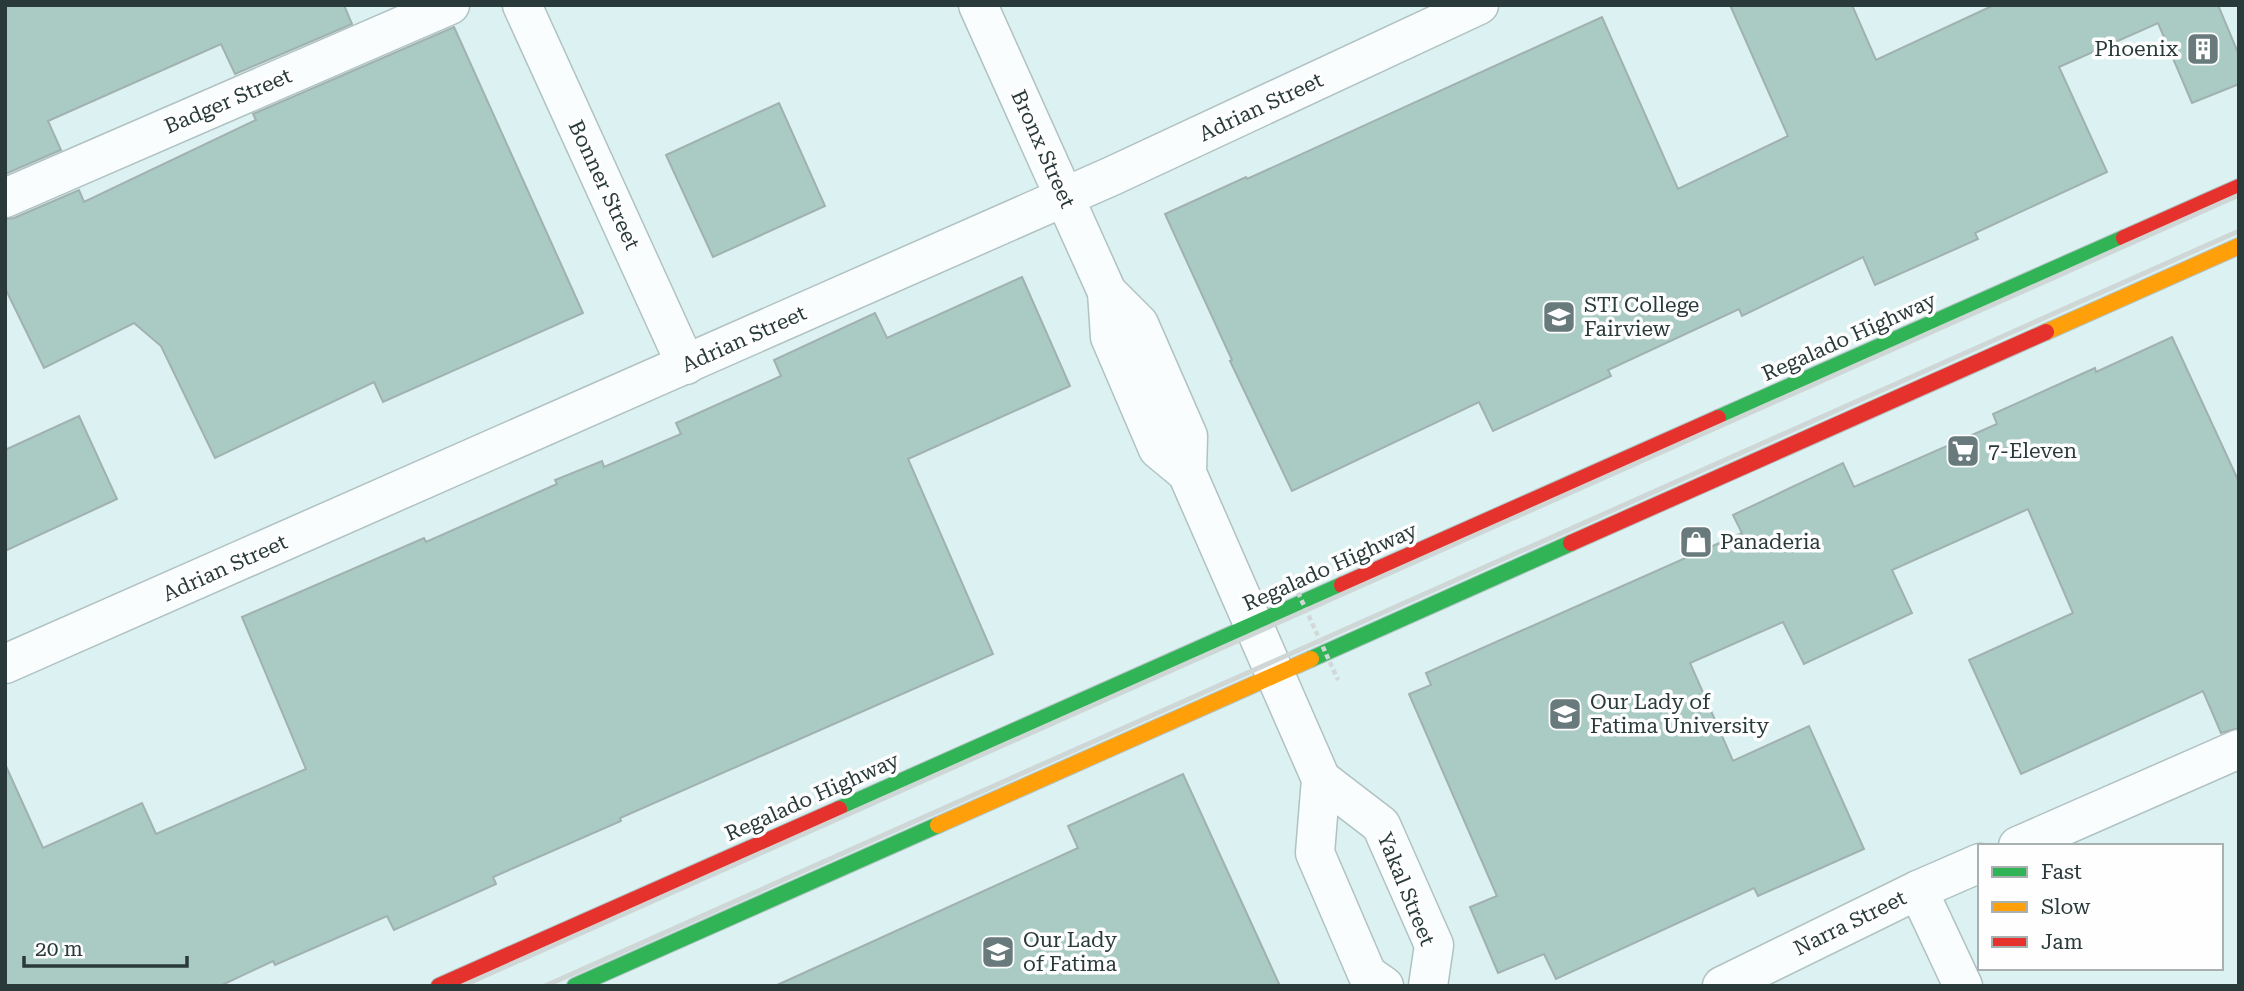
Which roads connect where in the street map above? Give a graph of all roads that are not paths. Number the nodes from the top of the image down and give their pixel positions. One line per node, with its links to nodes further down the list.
1 (450, 5): 7 (street, Badger Street)
2 (522, 5): 9 (street, Bonner Street)
3 (978, 5): 6 (street, Bronx Street)
4 (1460, 9): 6 (street, Adrian Street)
5 (2239, 187): 10 (main road, Regalado Highway)
6 (1064, 196): 9 (street, Adrian Street); 10 (street, Bronx Street)
7 (5, 198)
8 (2239, 246): 12 (main road)
9 (687, 365): 11 (street, Adrian Street)
10 (1254, 624): 12 (street, Bronx Street); 18 (main road, Regalado Highway)
11 (5, 664)
12 (1275, 674): 14 (street, Yakal Street); 19 (main road)
13 (2239, 749): 15 (street)
14 (1321, 779): 20 (street, Yakal Street); 21 (street, Yakal Street)
15 (2023, 844)
16 (1978, 864): 17 (street, Narra Street)
17 (1918, 890): 22 (street, Narra Street); 23 (street)
18 (439, 986)
19 (575, 986)
20 (1384, 986)
21 (1428, 986)
22 (1722, 986)
23 (1964, 986)

